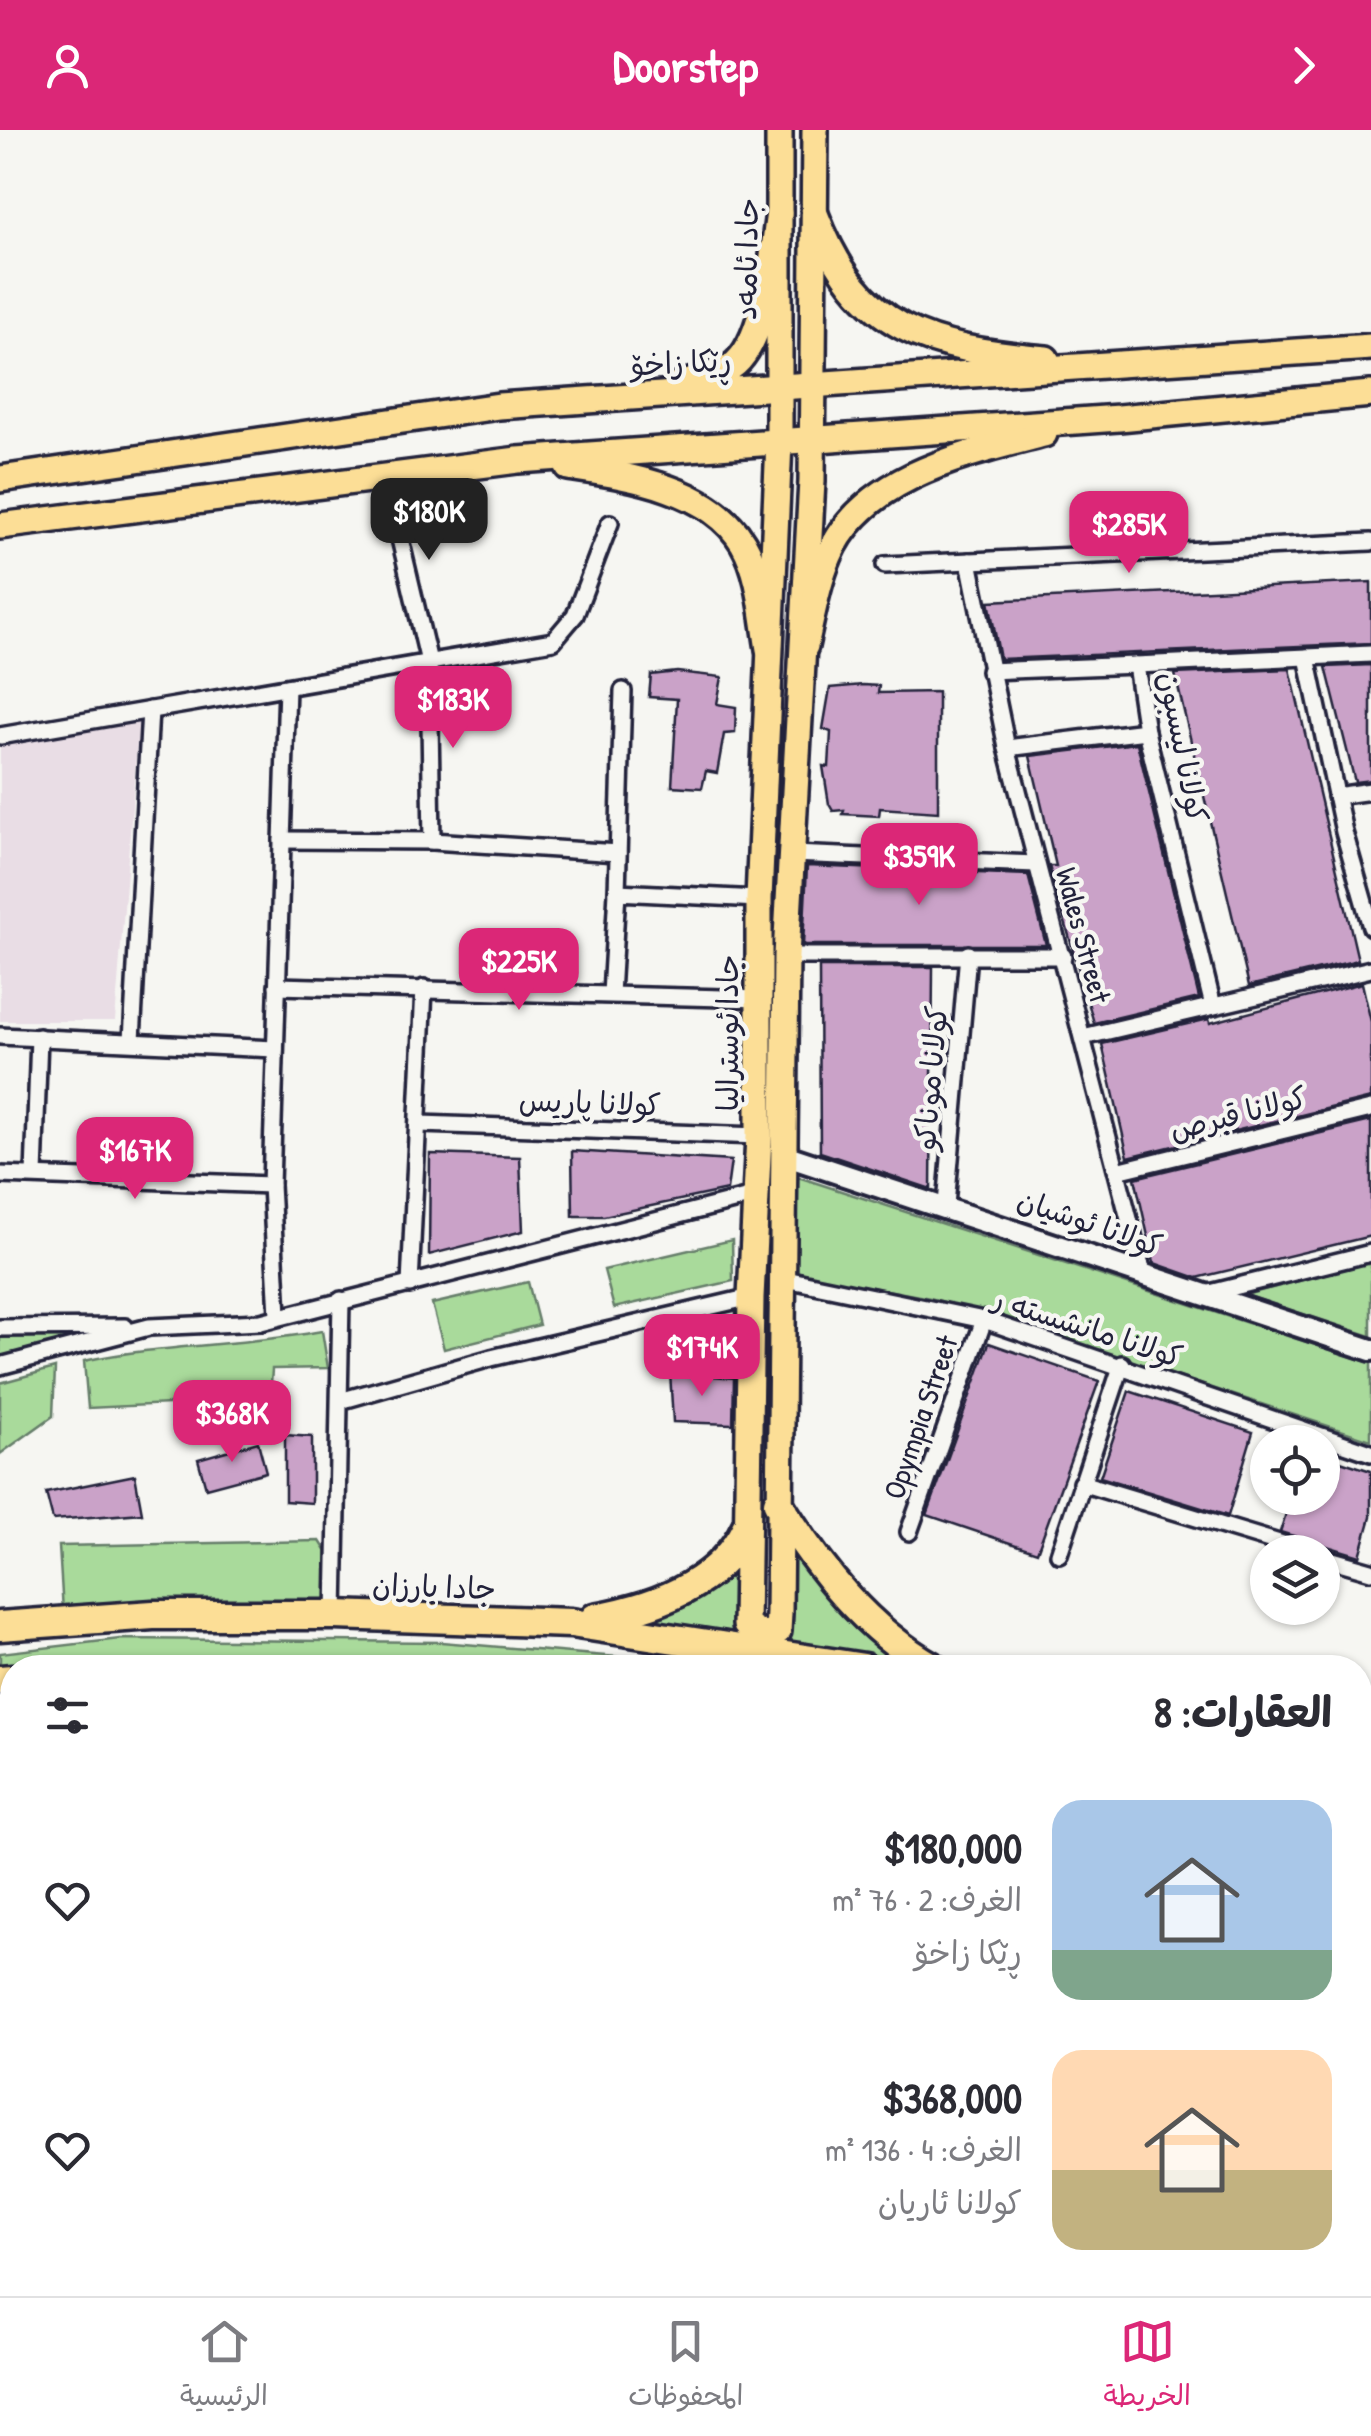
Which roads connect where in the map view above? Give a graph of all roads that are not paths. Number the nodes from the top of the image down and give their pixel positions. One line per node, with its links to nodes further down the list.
1 (779, 130): 3 (main road, جادا ئامەد)
2 (815, 130): 4 (main road)
3 (779, 213): 8 (main road, جادا ئامەد); 10 (main road)
4 (816, 214): 6 (main road); 7 (main road)
5 (1371, 347): 6 (main road, ڕێکا زاخۆ)
6 (1116, 365): 7 (main road, ڕێکا زاخۆ)
7 (814, 385): 8 (main road, ڕێکا زاخۆ); 12 (main road, جادا ئوسترالیا)
8 (778, 388): 10 (main road, ڕێکا زاخۆ); 13 (main road, جادا ئامەد)
9 (1371, 394): 11 (main road)
10 (625, 397): 16 (main road, ڕێکا زاخۆ)
11 (1119, 418): 12 (main road); 22 (main road)
12 (813, 438): 13 (main road); 22 (main road, جادا ئوسترالیا)
13 (779, 442): 14 (main road); 23 (main road, جادا ئوسترالیا)
14 (518, 460): 15 (main road); 23 (main road)
15 (386, 475): 18 (main road); 26 (street)
16 (0, 479)
17 (610, 523): 26 (street)
18 (0, 526)
19 (1371, 542): 20 (street)
20 (969, 561): 21 (street); 28 (street, Wales Street)
21 (885, 565)
22 (805, 646): 40 (main road, جادا ئوسترالیا)
23 (769, 649): 43 (main road, جادا ئوسترالیا)
24 (1371, 654): 25 (street, كولانا ليسبون)
25 (1307, 657): 27 (street, كولانا ليسبون); 36 (street)
26 (429, 662): 29 (street); 38 (street)
27 (1136, 665): 28 (street); 32 (street, كولانا ليسبون)
28 (990, 671): 34 (street, Wales Street)
29 (287, 687): 31 (street); 37 (street)
30 (623, 691): 39 (street)
31 (150, 710): 33 (street); 57 (street)
32 (1146, 731): 34 (street); 53 (street, كولانا ليسبون)
33 (0, 736)
34 (1007, 748): 41 (street, Wales Street)
35 (1371, 791): 36 (street)
36 (1336, 796): 44 (street)
37 (282, 840): 38 (street); 49 (street)
38 (432, 841): 39 (street)
39 (618, 853): 42 (street)
40 (792, 854): 41 (street); 46 (main road, جادا ئوسترالیا)
41 (1036, 864): 47 (street, Wales Street)
42 (616, 892): 43 (street); 51 (street)
43 (759, 900): 52 (main road, جادا ئوسترالیا)
44 (1371, 927)
45 (968, 954): 46 (street); 47 (street); 68 (street, كولانا موناكو)
46 (786, 956): 62 (main road, جادا ئوسترالیا)
47 (1062, 956): 56 (street, Wales Street)
48 (1371, 969): 53 (street)
49 (278, 986): 50 (street); 58 (street)
50 (424, 988): 51 (street); 60 (street)
51 (611, 994): 52 (street)
52 (762, 999): 61 (main road, جادا ئوسترالیا)
53 (1213, 1006): 56 (street)
54 (0, 1036): 55 (street)
55 (39, 1036): 57 (street); 65 (street)
56 (1083, 1037): 63 (street, Wales Street)
57 (132, 1040): 58 (street)
58 (276, 1049): 66 (street)
59 (1371, 1109): 63 (street, كولانا قبرص)
60 (420, 1124): 61 (street, كولانا پاریس); 72 (street)
61 (759, 1136): 67 (main road, جادا ئوسترالیا)
62 (788, 1156): 68 (street, كولانا ئوشيان); 71 (main road, جادا ئوسترالیا)
63 (1117, 1171): 70 (street, Wales Street)
64 (0, 1175): 65 (street)
65 (34, 1175): 66 (street)
66 (271, 1184): 76 (street)
67 (757, 1195): 72 (street); 74 (main road, جادا ئوسترالیا)
68 (946, 1206): 70 (street, كولانا ئوشيان)
69 (1371, 1253): 73 (street)
70 (1143, 1273): 73 (street, كولانا ئوشيان)
71 (781, 1278): 77 (street, كولانا مانشسته ر); 86 (main road, جادا ئوسترالیا)
72 (410, 1285): 75 (street)
73 (1210, 1293): 80 (street, كولانا ئوشيان)
74 (751, 1297): 83 (street); 87 (main road, جادا ئوسترالیا)
75 (341, 1300): 76 (street); 83 (street)
76 (278, 1315): 78 (street)
77 (984, 1320): 81 (street, كولانا مانشسته ر); 88 (street, Opympia Street)
78 (149, 1326): 79 (street); 82 (street)
79 (0, 1328)
80 (1371, 1350)
81 (1122, 1364): 84 (street, كولانا مانشسته ر); 85 (street)
82 (0, 1366)
83 (340, 1401): 93 (street)
84 (1371, 1453)
85 (1082, 1482): 89 (street); 90 (street)
86 (778, 1503): 87 (main road, جادا ئوسترالیا); 97 (highway)
87 (746, 1528): 94 (highway)
88 (909, 1532)
89 (1254, 1535)
90 (1059, 1554)
91 (1340, 1562): 92 (street)
92 (1371, 1572)
93 (335, 1615): 94 (highway, جادا بارزان); 95 (highway, جادا بارزان)
94 (571, 1623): 96 (highway, جادا بارزان)
95 (0, 1626)
96 (779, 1655)
97 (912, 1655)

